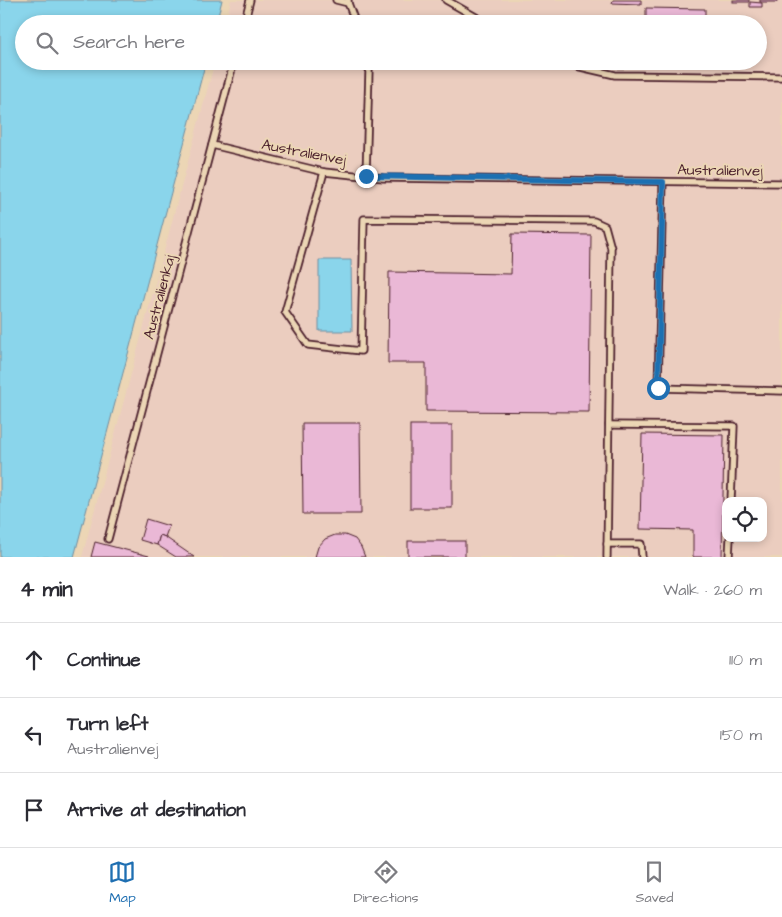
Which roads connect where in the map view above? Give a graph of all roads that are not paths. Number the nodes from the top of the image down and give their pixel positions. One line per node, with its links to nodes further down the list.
1 (250, 0): 5 (lane)
2 (336, 0): 4 (lane)
3 (446, 0): 7 (lane)
4 (348, 1): 6 (lane)
5 (246, 15)
6 (353, 15)
7 (472, 15)
8 (232, 70): 12 (lane, Australienkaj)
9 (369, 70): 14 (lane)
10 (598, 70): 11 (lane)
11 (782, 77)
12 (212, 145): 13 (lane, Australienvej); 20 (lane, Australienkaj)
13 (324, 172): 14 (lane, Australienvej); 18 (lane)
14 (366, 176): 15 (lane, Australienvej)
15 (663, 182): 16 (lane, Australienvej); 17 (lane)
16 (782, 183)
17 (782, 391)
18 (609, 425): 19 (lane); 22 (lane)
19 (731, 497)
20 (108, 539)
21 (730, 542): 25 (lane)
22 (607, 544): 23 (lane); 24 (lane)
23 (607, 557)
24 (642, 557)
25 (729, 557)

